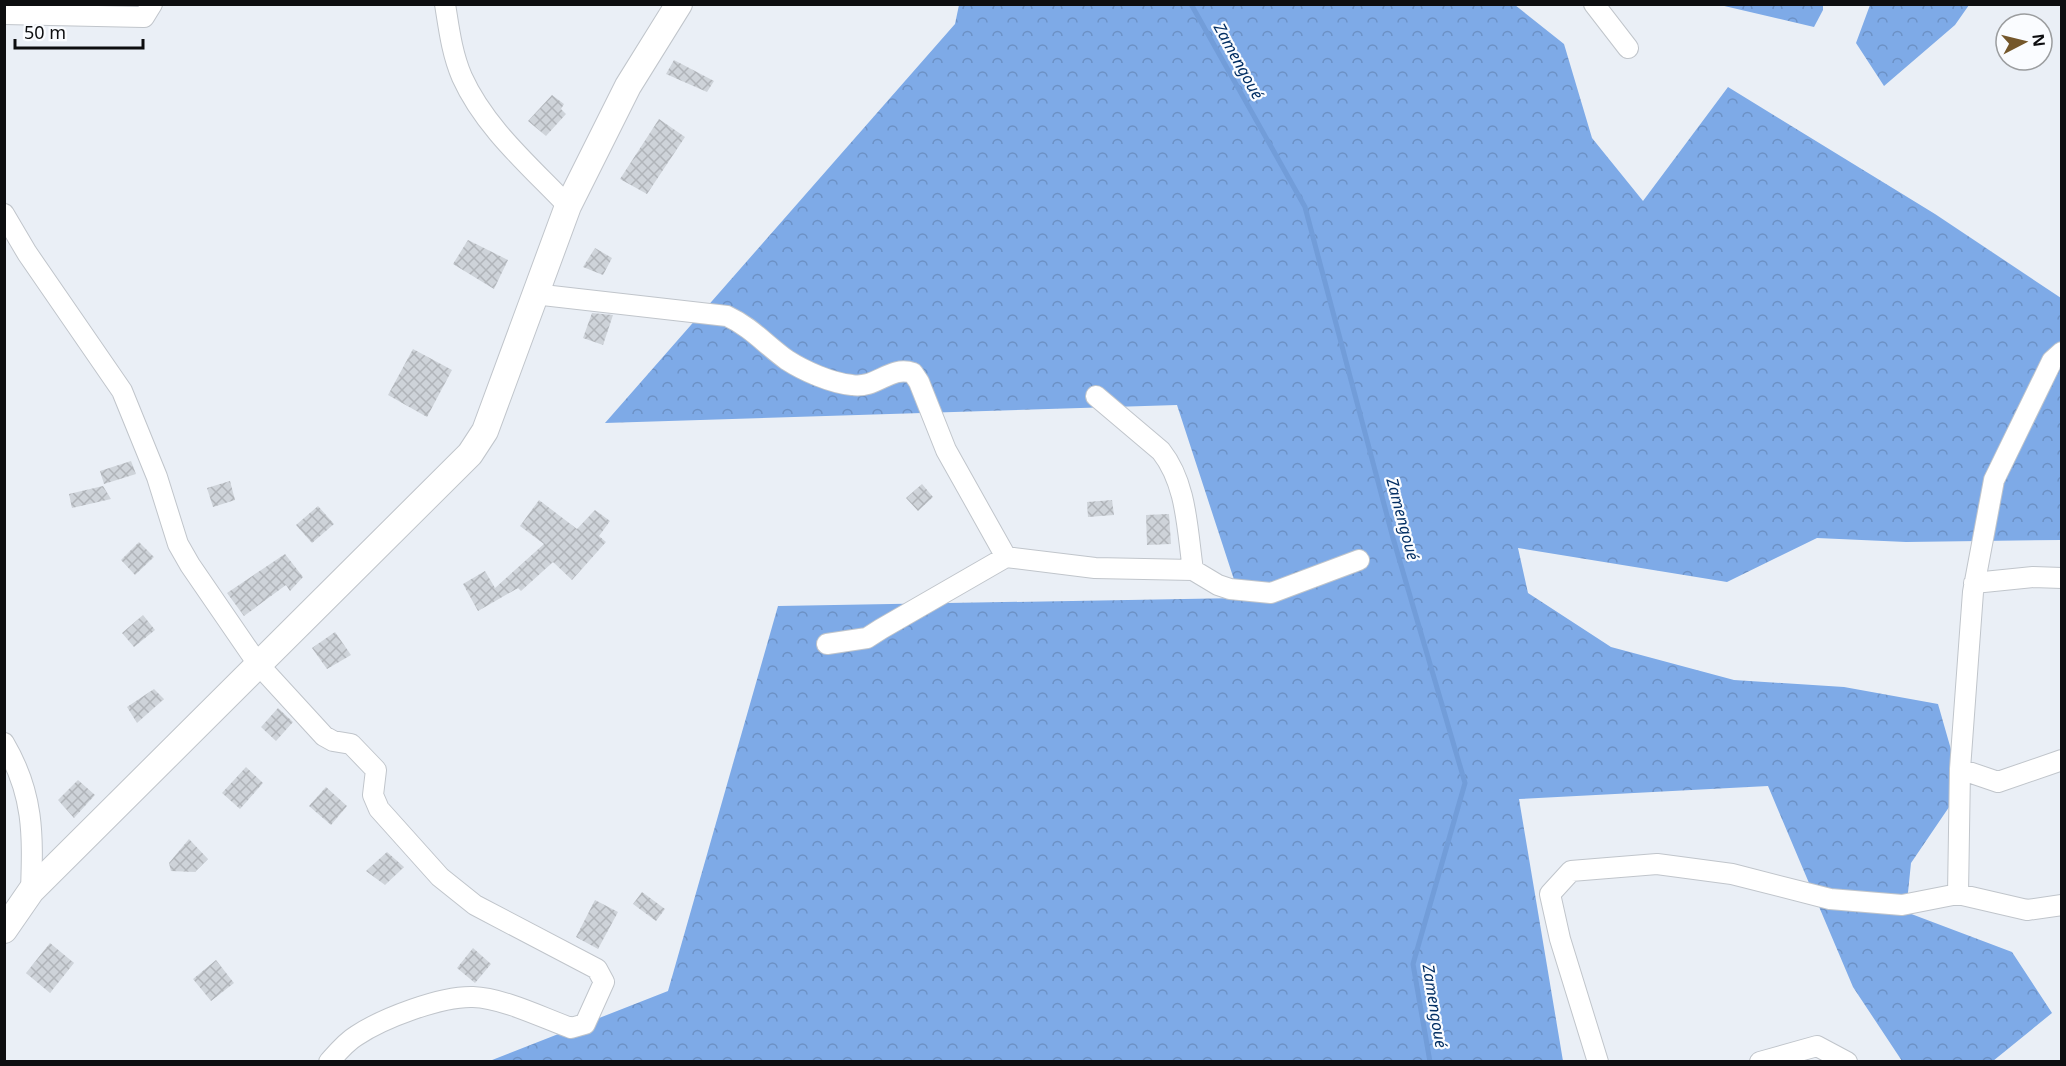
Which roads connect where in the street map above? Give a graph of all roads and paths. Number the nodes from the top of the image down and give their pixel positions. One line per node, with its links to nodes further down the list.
1 (152, 4): 5 (street)
2 (445, 4): 7 (street)
3 (679, 4): 7 (street)
4 (1594, 4): 6 (street)
5 (4, 14)
6 (1628, 48)
7 (568, 206): 9 (street)
8 (4, 214): 18 (street)
9 (534, 294): 12 (street); 18 (street)
10 (2061, 352): 16 (street)
11 (1096, 396): 14 (street)
12 (1006, 557): 14 (street); 17 (street)
13 (1359, 561): 14 (street)
14 (1193, 570)
15 (2061, 578): 16 (street)
16 (1974, 583): 21 (street)
17 (827, 644)
18 (258, 664): 22 (street); 26 (street)
19 (4, 743): 22 (street)
20 (2061, 760): 21 (street)
21 (1960, 769): 23 (street)
22 (31, 891): 25 (street)
23 (1958, 894): 24 (street); 27 (street)
24 (2061, 905)
25 (4, 930)
26 (329, 1062)
27 (1598, 1062)
28 (1760, 1062): 29 (street)
29 (1847, 1062)

